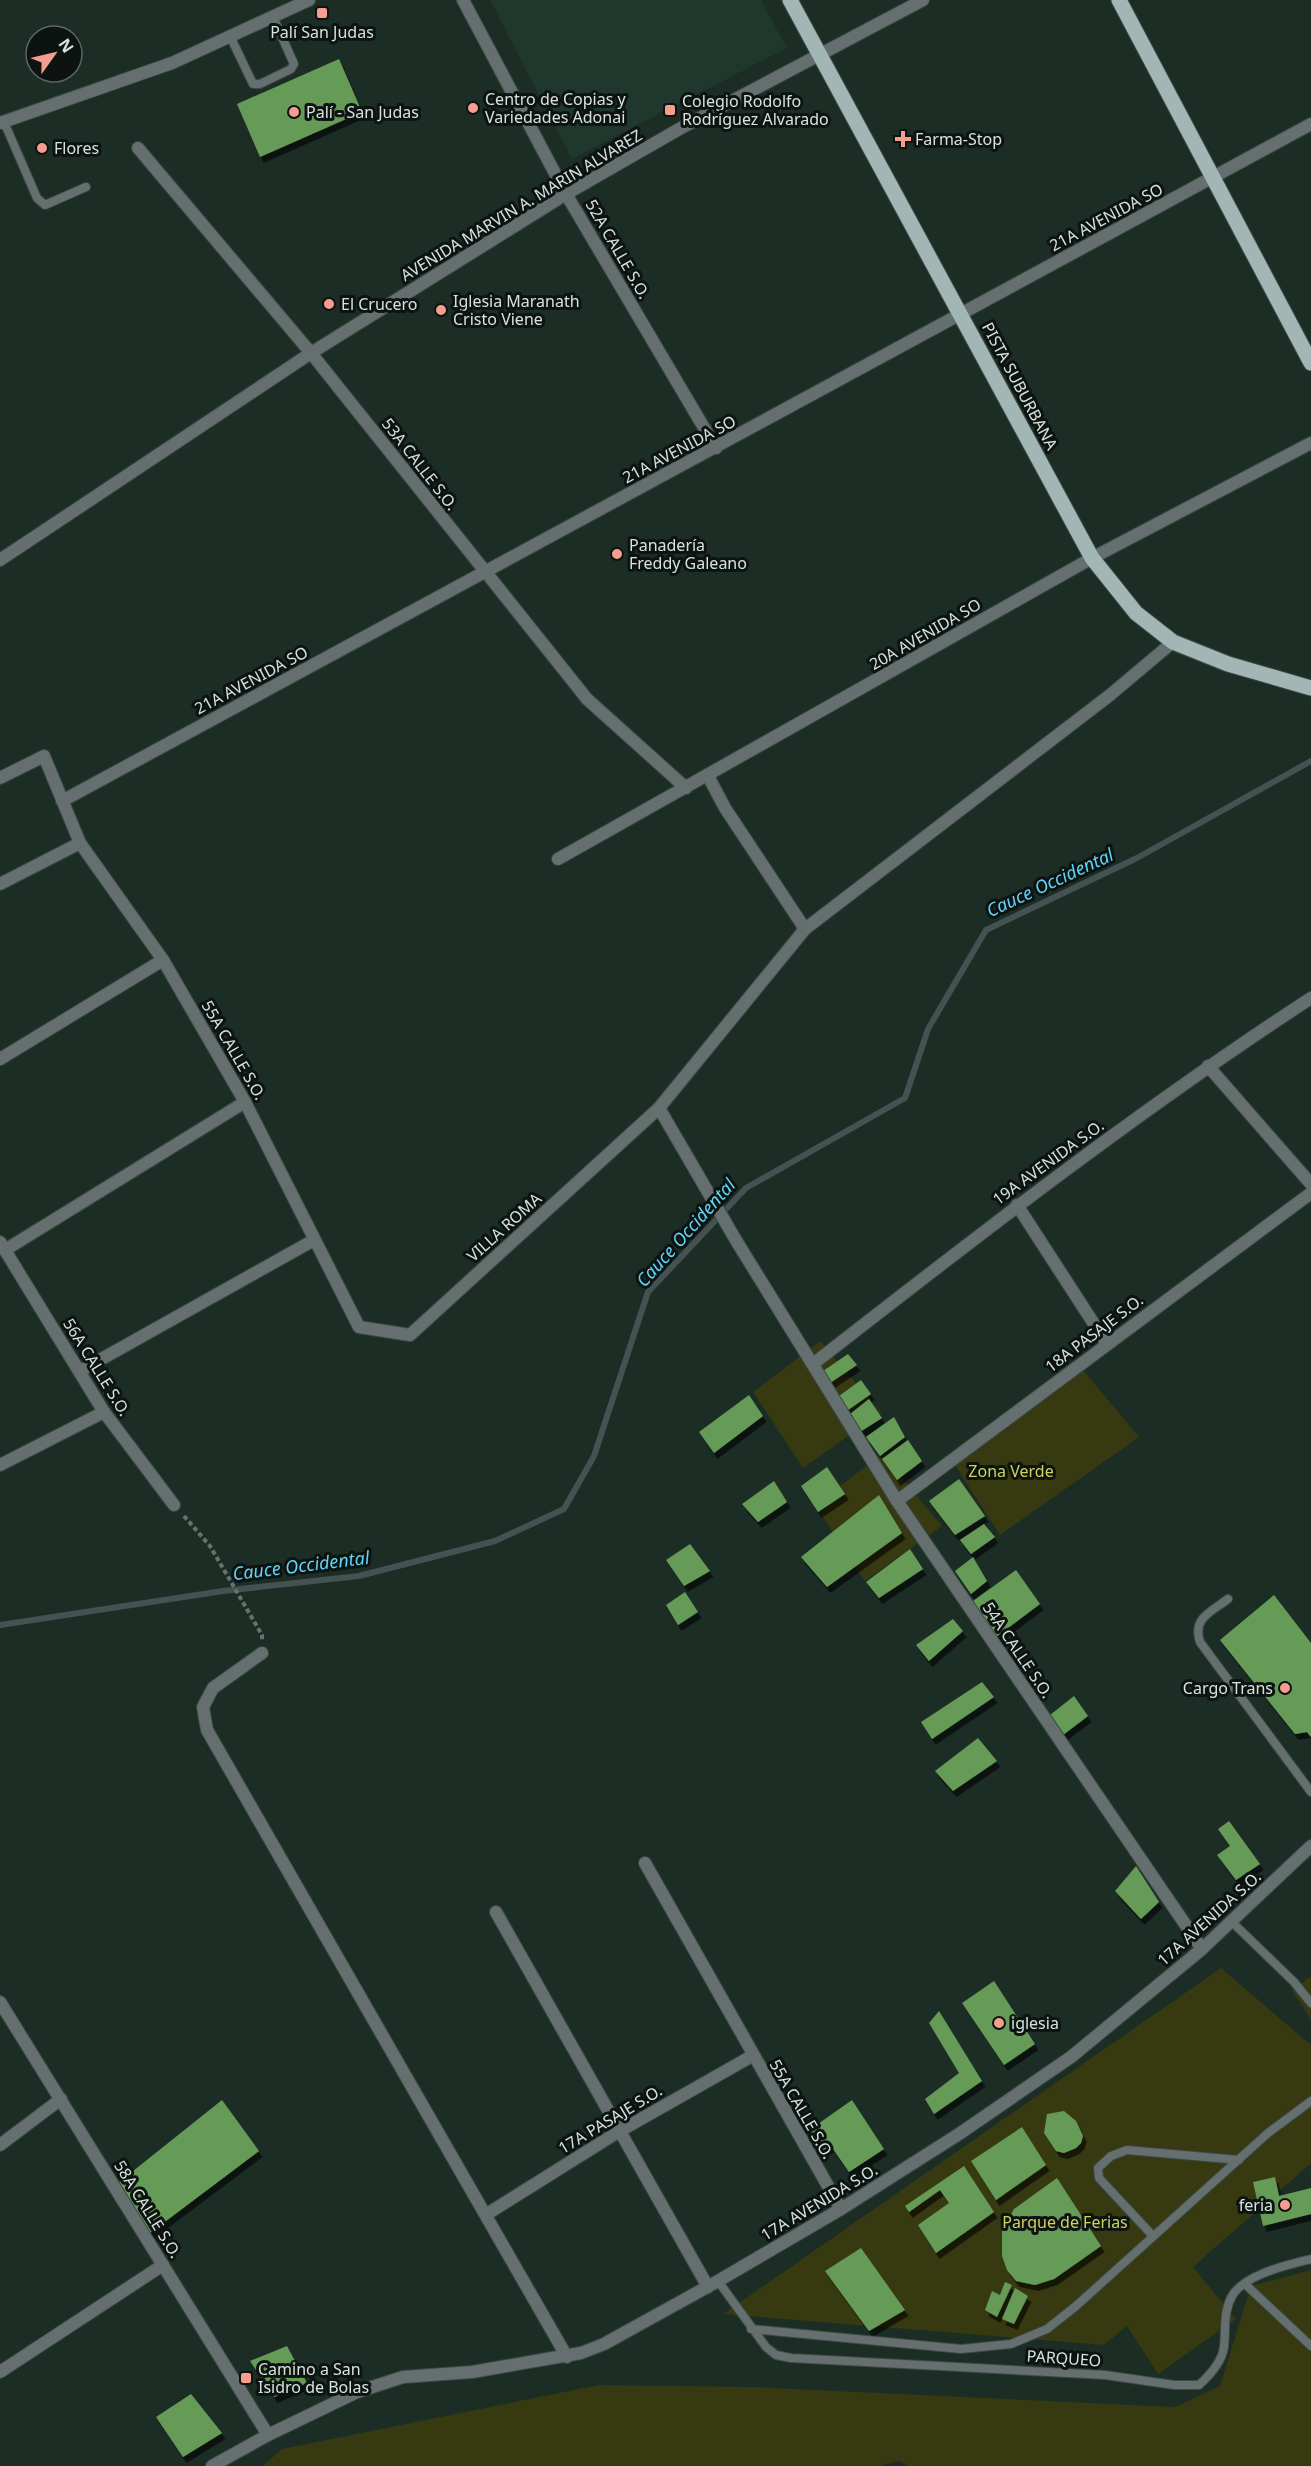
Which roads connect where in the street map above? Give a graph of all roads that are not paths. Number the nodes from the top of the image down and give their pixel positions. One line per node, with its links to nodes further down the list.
1 (309, 0): 6 (street)
2 (463, 0): 14 (street, 52A CALLE S.O.)
3 (790, 0): 8 (main road, PISTA SUBURBANA)
4 (923, 0): 8 (street, AVENIDA MARVIN A. MARIN ALVAREZ)
5 (1119, 0): 12 (main road)
6 (273, 17): 7 (street); 7 (lane)
7 (230, 36): 9 (street)
8 (819, 55): 14 (street, AVENIDA MARVIN A. MARIN ALVAREZ); 15 (main road, PISTA SUBURBANA)
9 (2, 122): 13 (lane)
10 (1311, 124): 12 (street, 21A AVENIDA SO)
11 (138, 148): 16 (street, 53A CALLE S.O.)
12 (1215, 178): 15 (street, 21A AVENIDA SO); 17 (main road)
13 (86, 187)
14 (567, 194): 16 (street, AVENIDA MARVIN A. MARIN ALVAREZ); 19 (street, 52A CALLE S.O.)
15 (960, 313): 19 (street, 21A AVENIDA SO); 20 (main road, PISTA SUBURBANA)
16 (311, 353): 21 (street, AVENIDA MARVIN A. MARIN ALVAREZ); 22 (street, 53A CALLE S.O.)
17 (1311, 363)
18 (1311, 443): 20 (street, 20A AVENIDA SO)
19 (716, 448): 22 (street, 21A AVENIDA SO)
20 (1092, 558): 23 (main road, PISTA SUBURBANA); 25 (street, 20A AVENIDA SO)
21 (0, 560)
22 (485, 572): 27 (street, 53A CALLE S.O.); 28 (street, 21A AVENIDA SO)
23 (1173, 642): 24 (main road, PISTA SUBURBANA); 32 (street, VILLA ROMA)
24 (1311, 688)
25 (708, 776): 27 (street, 20A AVENIDA SO); 32 (street)
26 (0, 778): 28 (street, 55A CALLE S.O.)
27 (686, 788): 30 (street, 20A AVENIDA SO)
28 (62, 801): 29 (street, 55A CALLE S.O.)
29 (80, 843): 31 (street); 33 (street, 55A CALLE S.O.)
30 (558, 859)
31 (0, 884)
32 (805, 929): 38 (street, VILLA ROMA)
33 (163, 960): 35 (street); 37 (street, 55A CALLE S.O.)
34 (1311, 998): 36 (street, 19A AVENIDA S.O.)
35 (0, 1059)
36 (1208, 1065): 39 (street); 41 (street, 19A AVENIDA S.O.)
37 (245, 1102): 42 (street, 55A CALLE S.O.); 43 (street)
38 (659, 1108): 44 (street, VILLA ROMA); 46 (street)
39 (1311, 1184)
40 (1311, 1192): 45 (street, 18A PASAJE S.O.)
41 (1017, 1205): 45 (street); 46 (street, 19A AVENIDA S.O.)
42 (314, 1240): 44 (street, 55A CALLE S.O.); 47 (street)
43 (2, 1246): 47 (street, 56A CALLE S.O.)
44 (359, 1327)
45 (1107, 1344): 50 (street, 18A PASAJE S.O.)
46 (813, 1364): 50 (street, 54A CALLE S.O.)
47 (80, 1371): 48 (street, 56A CALLE S.O.)
48 (104, 1412): 49 (street); 51 (street, 56A CALLE S.O.)
49 (0, 1465)
50 (897, 1501): 59 (street, 54A CALLE S.O.)
51 (174, 1504)
52 (1228, 1599): 54 (lane)
53 (262, 1653): 69 (street)
54 (1311, 1792)
55 (1311, 1846): 58 (street, 17A AVENIDA S.O.)
56 (645, 1863): 62 (street, 55A CALLE S.O.)
57 (496, 1912): 65 (street)
58 (1232, 1922): 59 (street, 17A AVENIDA S.O.); 61 (lane)
59 (1202, 1949): 68 (street, 17A AVENIDA S.O.)
60 (0, 2002): 63 (street, 58A CALLE S.O.)
61 (1311, 2003)
62 (752, 2056): 65 (street, 17A PASAJE S.O.); 68 (street, 55A CALLE S.O.)
63 (61, 2099): 66 (street); 72 (street, 58A CALLE S.O.)
64 (1311, 2102): 67 (lane)
65 (618, 2132): 69 (street, 17A PASAJE S.O.); 73 (street)
66 (0, 2145)
67 (1239, 2160): 70 (lane); 70 (lane)
68 (841, 2209): 73 (street, 17A AVENIDA S.O.)
69 (487, 2214): 77 (street)
70 (1153, 2236): 75 (lane)
71 (1311, 2259): 74 (lane, PARQUEO)
72 (163, 2265): 78 (street); 79 (street, 58A CALLE S.O.)
73 (713, 2284): 75 (lane, PARQUEO); 77 (street, 17A AVENIDA S.O.)
74 (1245, 2284): 75 (lane, PARQUEO); 76 (lane)
75 (751, 2329)
76 (1311, 2346)
77 (567, 2356): 79 (street, 17A AVENIDA S.O.)
78 (0, 2372)
79 (268, 2435): 80 (street)
80 (212, 2466)

